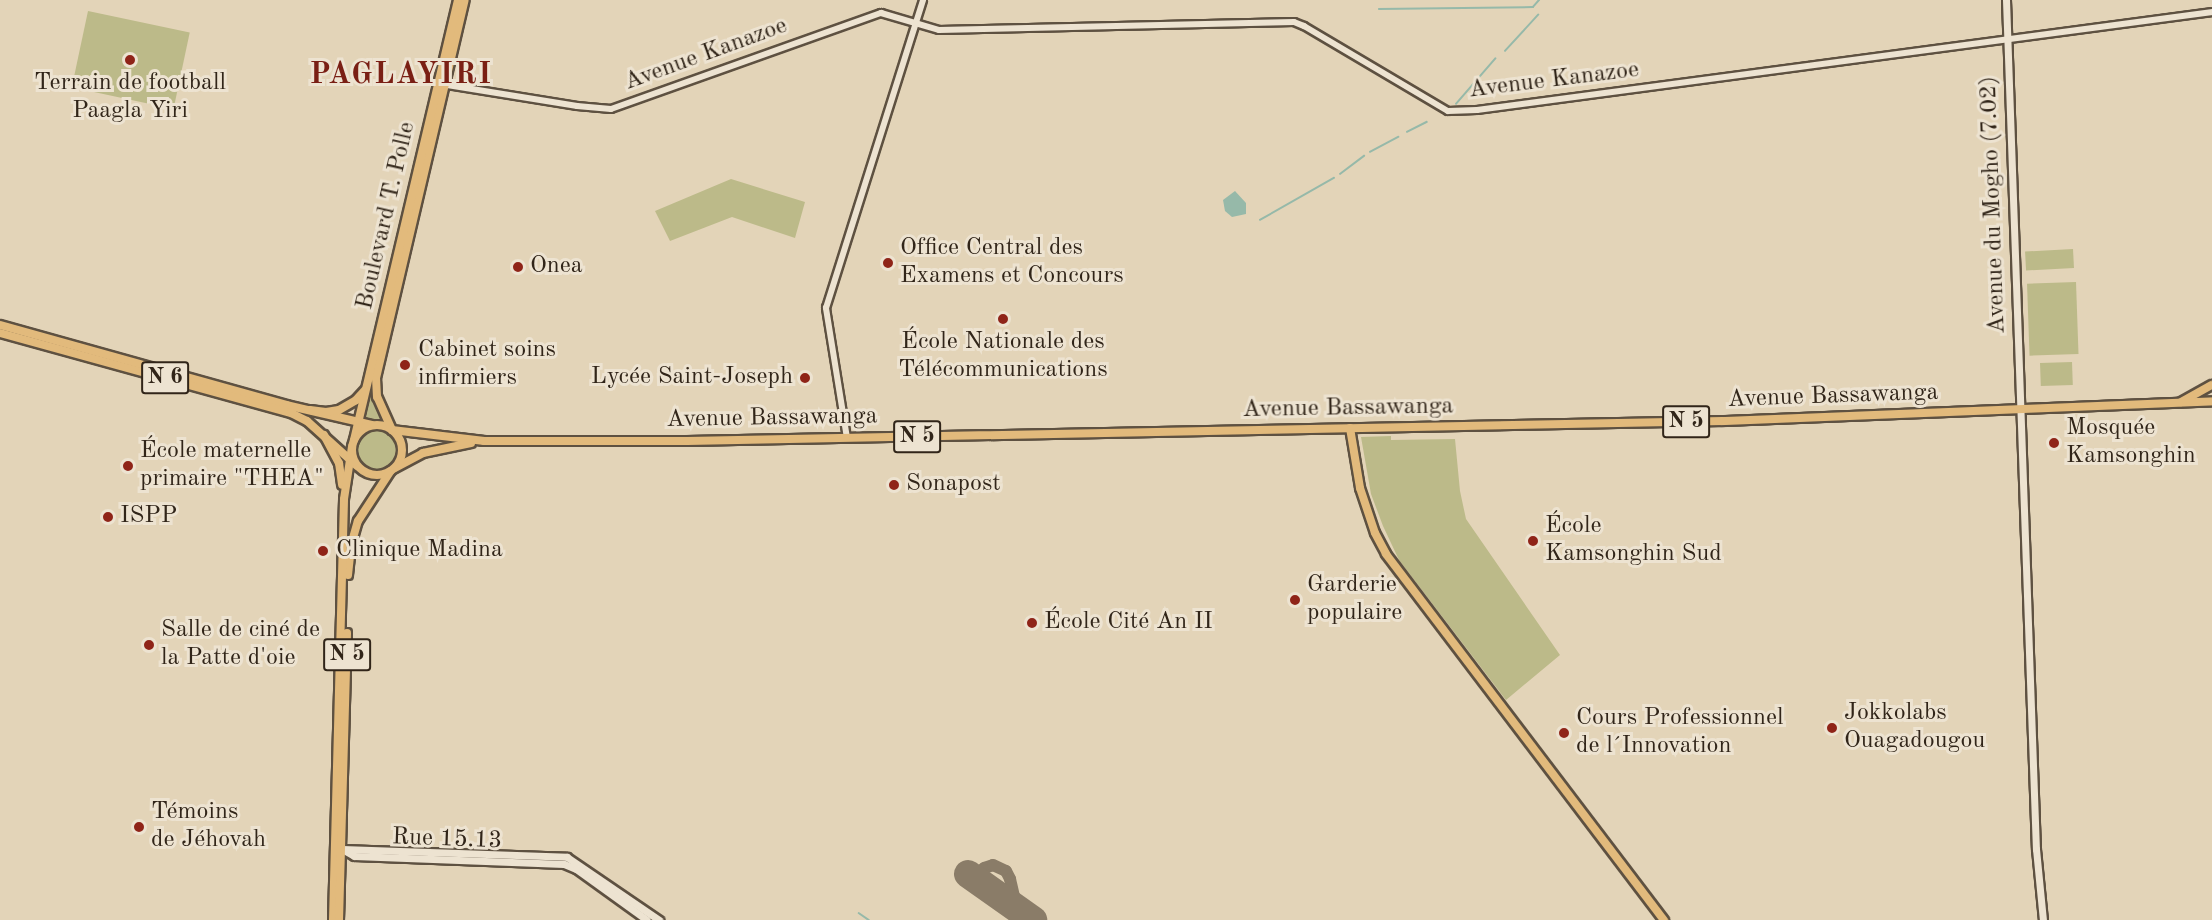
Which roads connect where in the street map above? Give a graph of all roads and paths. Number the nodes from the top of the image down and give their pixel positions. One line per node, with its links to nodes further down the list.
1 (458, 0): 8 (highway, Boulevard T. Polle)
2 (465, 0): 8 (highway, Boulevard T. Polle)
3 (924, 0): 6 (street)
4 (2006, 0): 7 (main road, Avenue du Mogho (7.02))
5 (2212, 12): 7 (street, Avenue Kanazoe)
6 (915, 25): 7 (street, Avenue Kanazoe); 8 (street, Avenue Kanazoe); 22 (street)
7 (2008, 39): 15 (main road, Avenue du Mogho (7.02))
8 (441, 84): 12 (highway, Boulevard T. Polle); 20 (highway, Boulevard T. Polle)
9 (0, 325): 16 (main road, N 6)
10 (0, 333): 21 (main road, N 6)
11 (2212, 385): 14 (highway, N 5)
12 (367, 387): 16 (highway, N 6); 17 (highway, Boulevard T. Polle)
13 (2212, 401): 14 (highway, Avenue Bassawanga / N 5)
14 (2178, 404): 15 (highway, Avenue Bassawanga / N 5)
15 (2021, 409): 19 (highway, Avenue Bassawanga / N 5); 39 (main road, Avenue du Mogho (7.02))
16 (310, 410): 17 (main road, N 6)
17 (357, 422): 18 (main road, N 6); 24 (highway, Boulevard T. Polle)
18 (372, 425): 20 (highway, N 5); 24 (highway)
19 (1350, 428): 22 (highway, Avenue Bassawanga / N 5); 38 (main road)
20 (392, 430): 23 (highway, Avenue Bassawanga / N 5); 29 (highway, N 5)
21 (324, 435): 25 (main road, N 6); 26 (highway, N 5)
22 (847, 438): 23 (highway, Avenue Bassawanga / N 5)
23 (484, 441): 29 (highway, Avenue Bassawanga / N 5)
24 (353, 443): 25 (highway, N 5); 27 (highway)
25 (349, 458): 27 (main road, N 6); 28 (highway, N 5)
26 (339, 463): 28 (highway, N 5); 30 (highway, N 5)
27 (357, 466): 29 (highway)
28 (347, 468): 30 (highway, N 5)
29 (391, 471): 32 (highway, N 5)
30 (344, 499): 31 (highway, N 5)
31 (335, 840): 32 (main road); 34 (highway, N 5)
32 (342, 849): 33 (main road, Rue 15.13); 35 (highway, N 5)
33 (553, 859): 36 (main road); 37 (main road)
34 (333, 920)
35 (339, 920)
36 (647, 920)
37 (659, 920)
38 (1664, 920)
39 (2043, 920)

